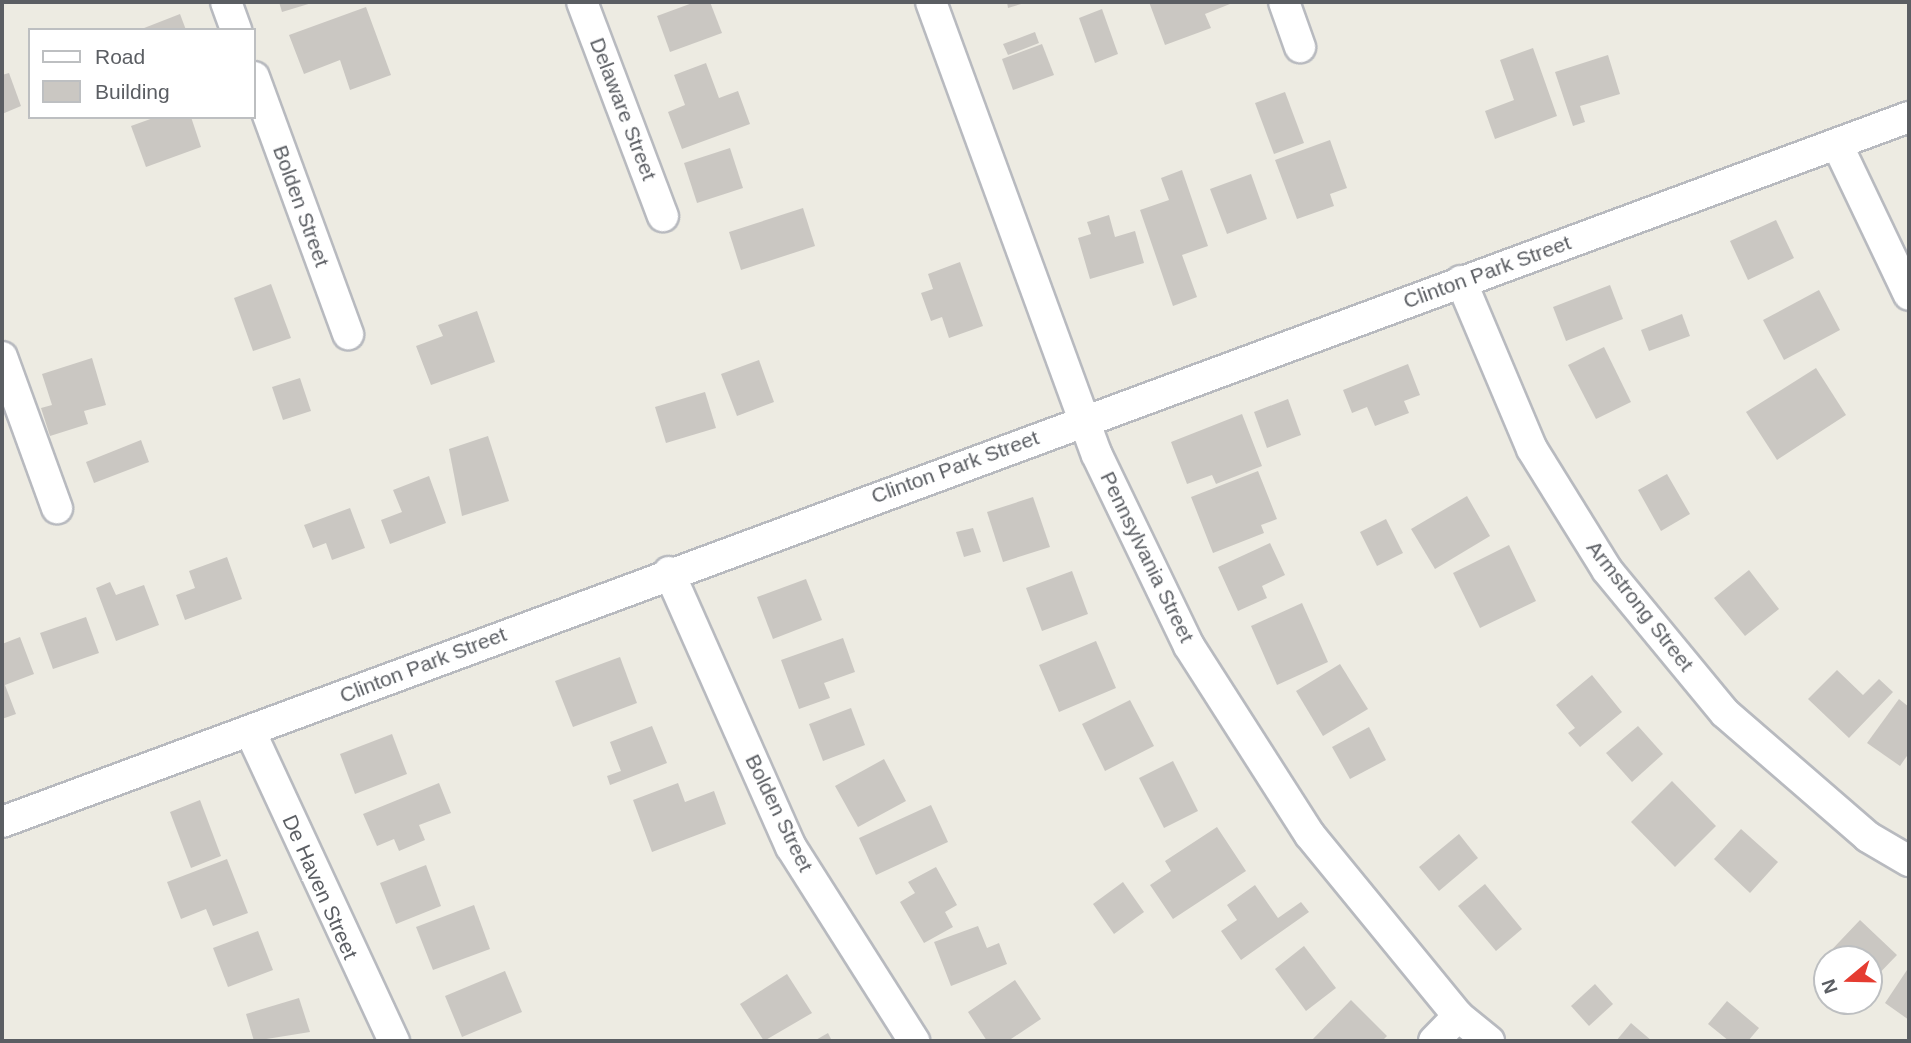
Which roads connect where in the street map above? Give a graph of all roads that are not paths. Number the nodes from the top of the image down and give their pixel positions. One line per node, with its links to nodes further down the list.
1 (226, 2): 5 (street)
2 (582, 2): 10 (street, Delaware Street)
3 (931, 2): 15 (street, Pennsylvania Street)
4 (1284, 2): 6 (street)
5 (235, 28)
6 (1300, 47)
7 (256, 82): 13 (street, Bolden Street)
8 (1909, 117): 9 (street, Clinton Park Street)
9 (1837, 144): 11 (street, Clinton Park Street); 12 (street)
10 (663, 216)
11 (1461, 281): 15 (street, Clinton Park Street); 20 (street, Armstrong Street)
12 (1909, 295)
13 (348, 334)
14 (2, 357): 16 (street)
15 (1084, 419): 17 (street, Clinton Park Street); 21 (street, Pennsylvania Street)
16 (57, 508)
17 (669, 572): 18 (street, Clinton Park Street); 23 (street, Bolden Street)
18 (250, 731): 19 (street, Clinton Park Street); 22 (street, De Haven Street)
19 (2, 822)
20 (1909, 861)
21 (1458, 1016): 24 (street); 25 (street, Pennsylvania Street)
22 (394, 1041)
23 (914, 1041)
24 (1434, 1041)
25 (1489, 1041)

